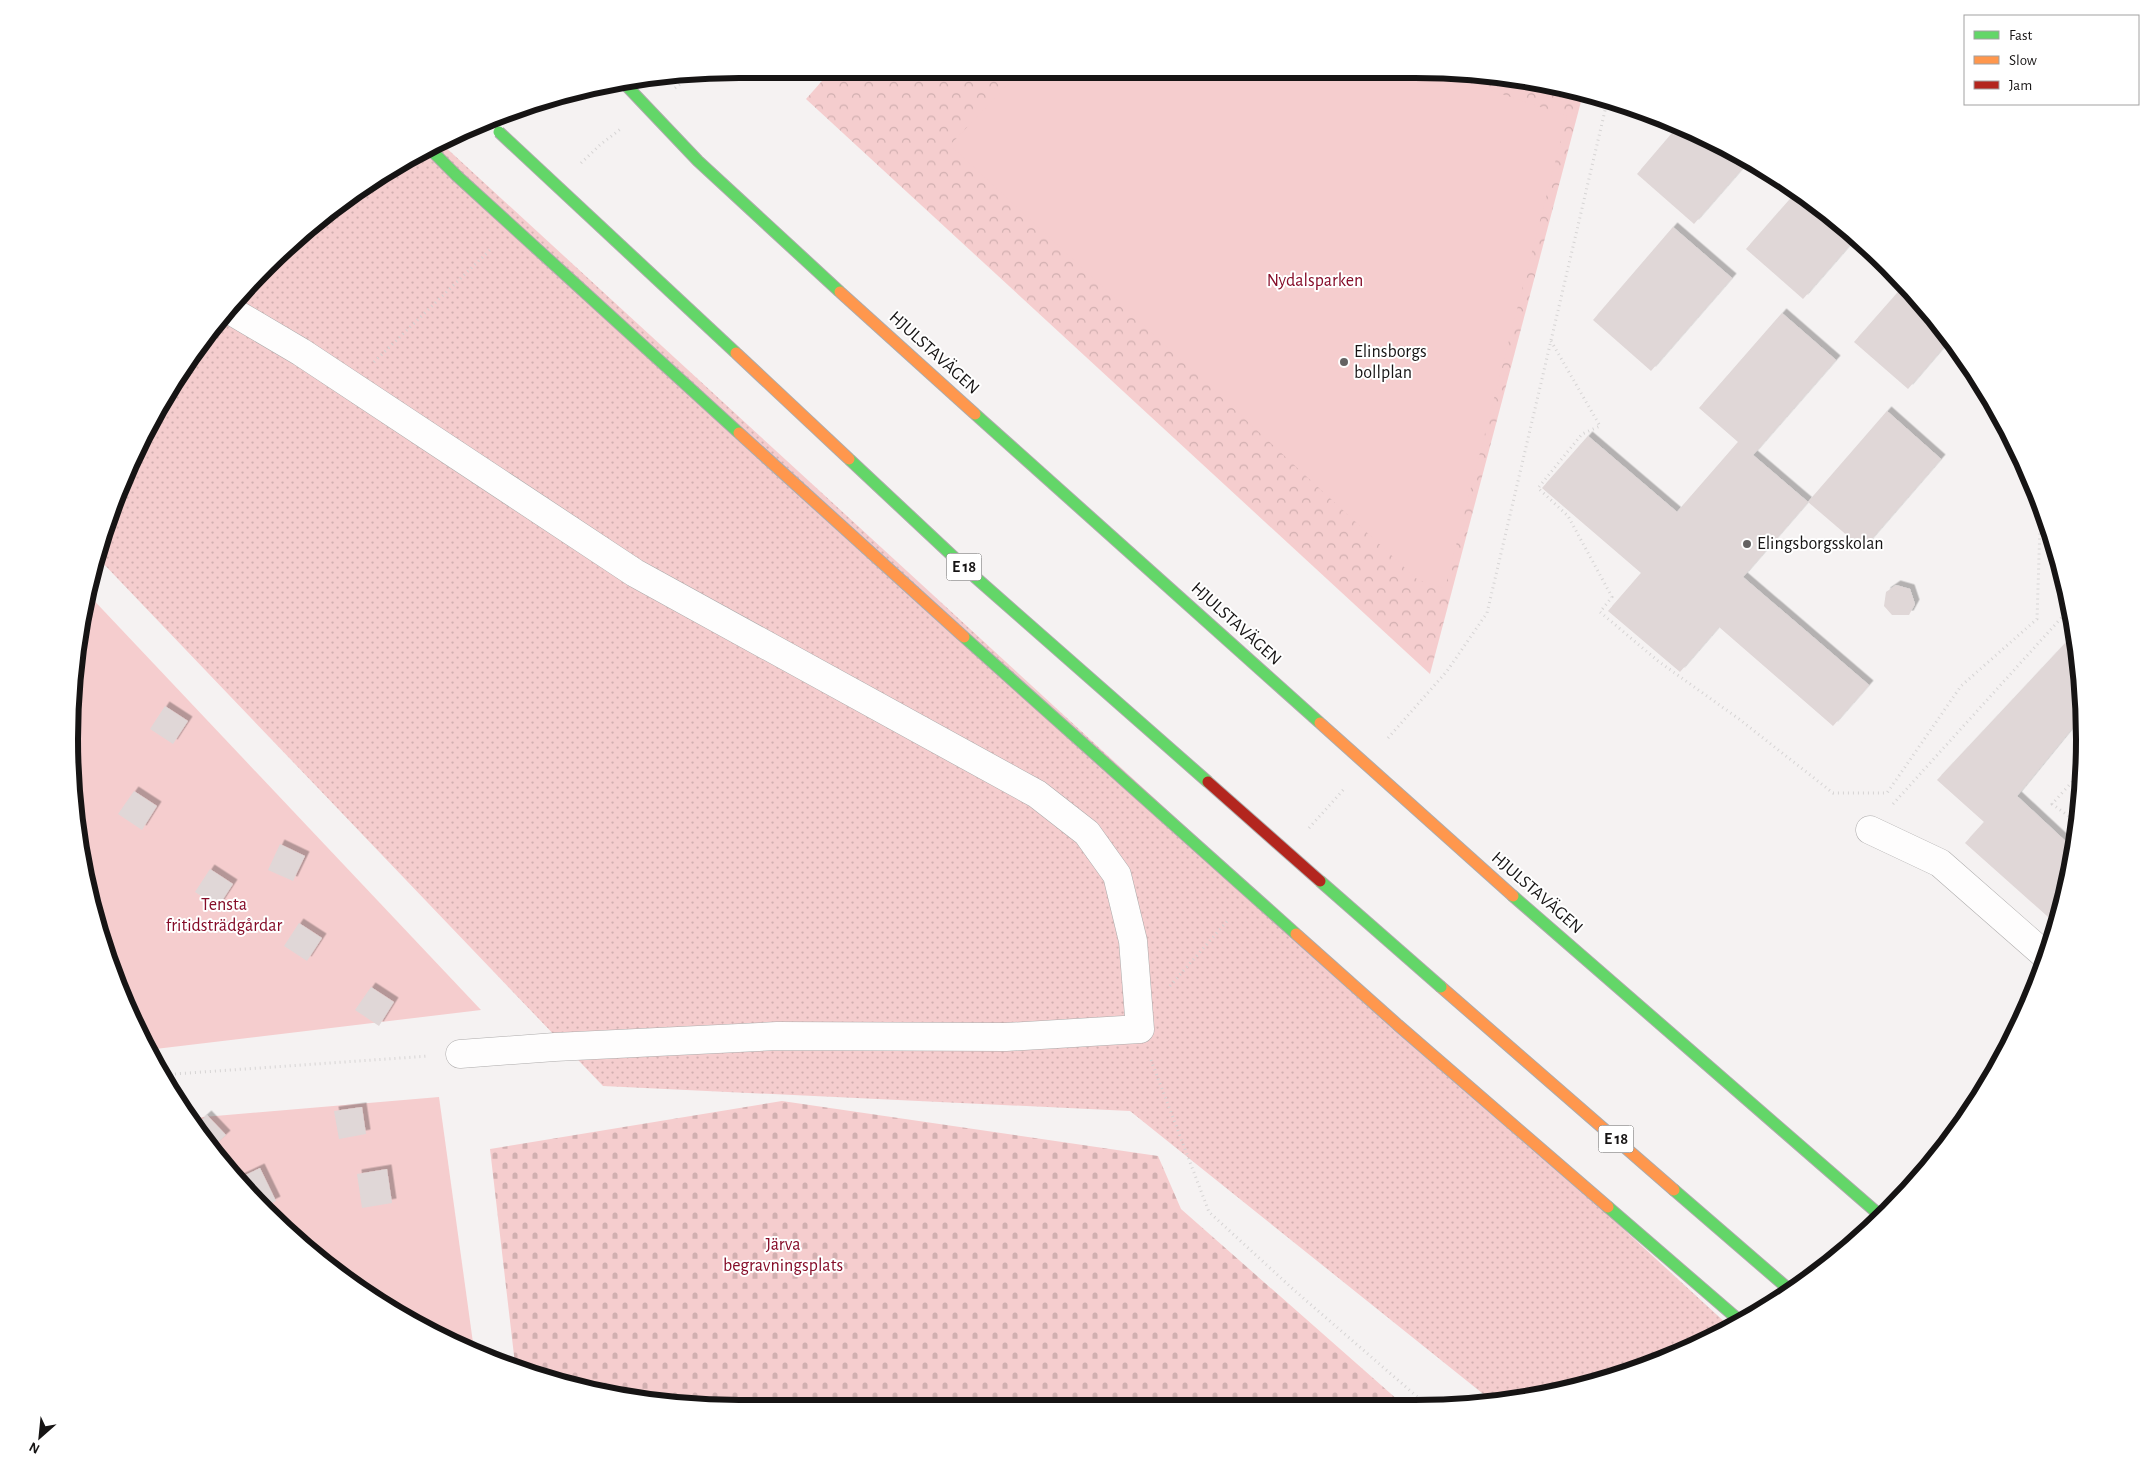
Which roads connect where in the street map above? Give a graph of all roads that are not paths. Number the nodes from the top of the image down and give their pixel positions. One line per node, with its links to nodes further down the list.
1 (628, 87): 8 (main road, HJULSTAVÄGEN, bridge)
2 (493, 125): 11 (main road, E 18, bridge)
3 (434, 152): 12 (main road, bridge)
4 (234, 312): 7 (street)
5 (1870, 830): 6 (street)
6 (2041, 951)
7 (460, 1054)
8 (1839, 1178): 9 (main road, HJULSTAVÄGEN); 10 (main road, HJULSTAVÄGEN)
9 (1884, 1205)
10 (1876, 1212)
11 (1785, 1286)
12 (1735, 1317)

